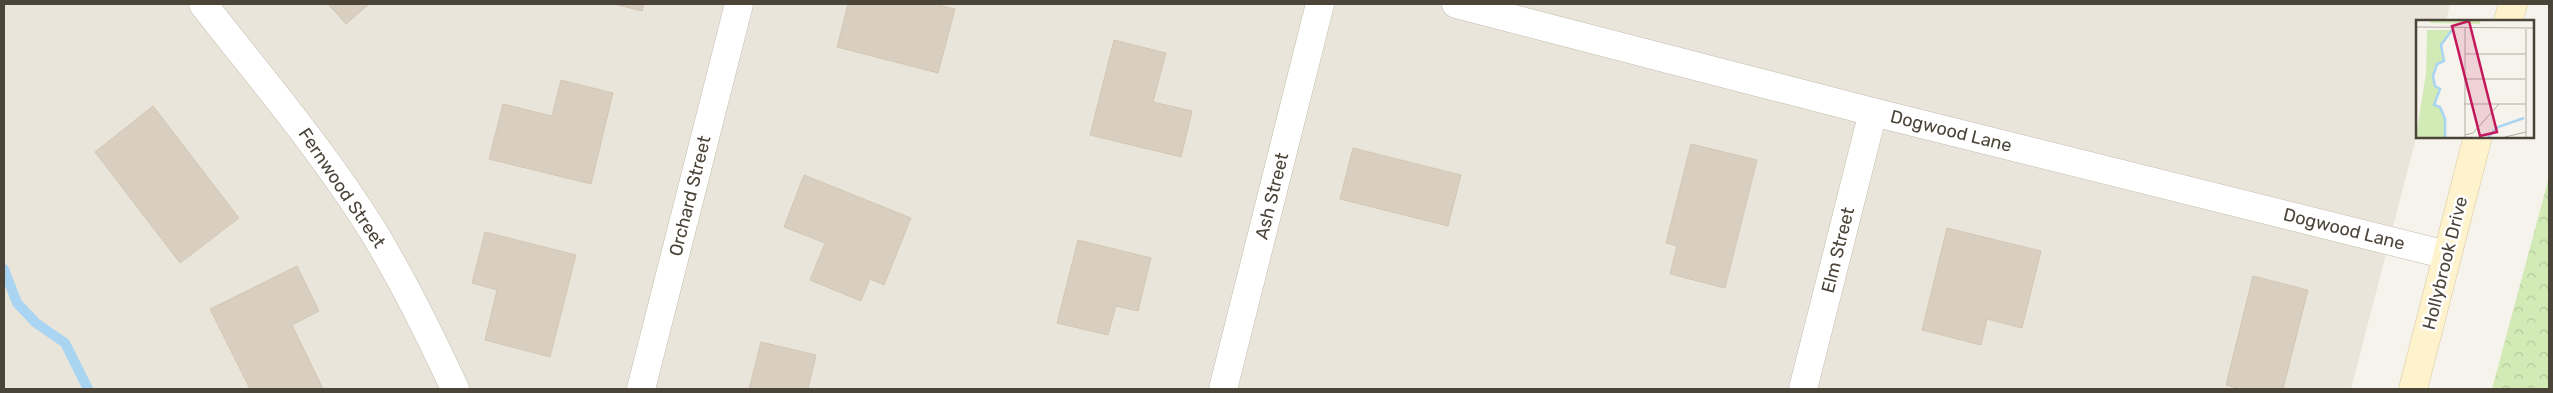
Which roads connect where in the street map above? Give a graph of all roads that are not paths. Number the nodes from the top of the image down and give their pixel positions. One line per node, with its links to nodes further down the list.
1 (203, 4): 10 (street, Fernwood Street)
2 (739, 4): 11 (street, Orchard Street)
3 (1320, 4): 12 (street, Ash Street)
4 (1456, 4): 7 (street, Dogwood Lane)
5 (2513, 4): 6 (main road)
6 (2508, 20)
7 (1873, 112): 9 (street, Dogwood Lane); 13 (street, Elm Street)
8 (2477, 138): 9 (main road, Hollybrook Drive)
9 (2447, 255): 14 (main road, Hollybrook Drive)
10 (455, 389)
11 (641, 389)
12 (1223, 389)
13 (1803, 389)
14 (2413, 389)

